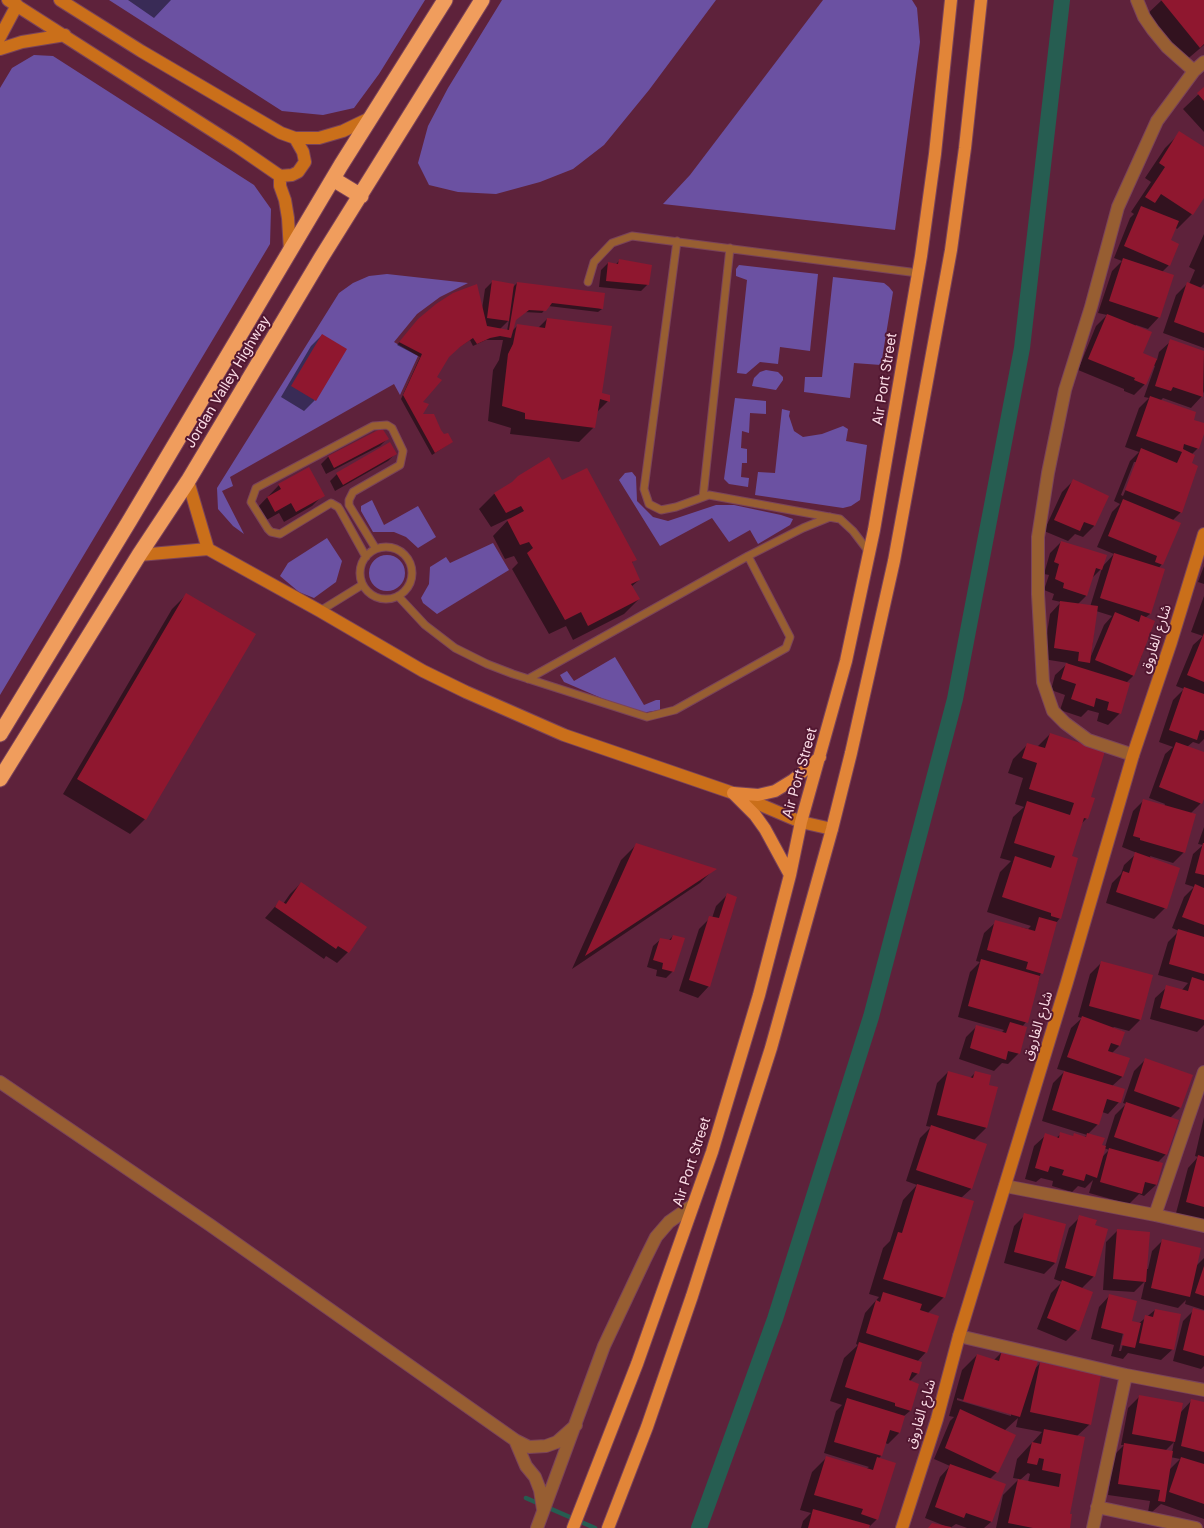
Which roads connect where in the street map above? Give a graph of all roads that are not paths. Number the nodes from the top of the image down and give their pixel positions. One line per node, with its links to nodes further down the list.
1 (60, 0): 14 (main road)
2 (445, 0): 13 (highway, Jordan Valley Highway)
3 (482, 0): 17 (highway, Jordan Valley Highway)
4 (951, 0): 21 (main road, Air Port Street)
5 (981, 0): 43 (main road)
6 (1137, 0): 12 (street)
7 (12, 2): 8 (main road); 9 (main road)
8 (65, 35): 10 (main road); 15 (main road)
9 (0, 37)
10 (0, 49)
11 (1204, 62): 12 (street)
12 (1194, 71): 38 (street)
13 (370, 118): 14 (main road); 16 (highway, Jordan Valley Highway)
14 (295, 138): 15 (main road)
15 (280, 176): 20 (main road)
16 (333, 179): 17 (highway); 20 (highway, Jordan Valley Highway)
17 (361, 196): 23 (highway, Jordan Valley Highway)
18 (677, 242): 19 (lane); 22 (lane); 24 (lane)
19 (730, 248): 21 (lane); 24 (lane)
20 (290, 251): 37 (highway, Jordan Valley Highway)
21 (918, 273): 29 (main road, Air Port Street)
22 (588, 282)
23 (188, 481): 27 (main road); 30 (highway, Jordan Valley Highway)
24 (703, 497): 25 (lane)
25 (830, 517): 29 (lane); 31 (lane)
26 (1204, 534): 38 (main road, شارع الفاروق)
27 (208, 549): 30 (main road); 35 (main road)
28 (376, 549): 32 (lane); 32 (lane); 34 (lane)
29 (869, 552): 39 (main road, Air Port Street)
30 (140, 555): 40 (highway, Jordan Valley Highway)
31 (748, 556): 36 (lane); 36 (lane)
32 (366, 557): 33 (lane)
33 (362, 585): 34 (lane); 35 (lane)
34 (398, 596): 36 (lane)
35 (320, 611): 41 (main road)
36 (528, 679)
37 (0, 734)
38 (1133, 755): 47 (main road, شارع الفاروق)
39 (820, 758): 41 (main road); 42 (main road, Air Port Street)
40 (0, 779)
41 (733, 793): 42 (main road); 44 (main road)
42 (801, 822): 43 (main road); 44 (main road, Air Port Street)
43 (832, 829): 60 (main road)
44 (790, 875): 48 (main road, Air Port Street)
45 (1204, 1072): 49 (street)
46 (0, 1082): 55 (street)
47 (1005, 1186): 49 (street); 51 (main road, شارع الفاروق)
48 (693, 1205): 54 (street); 59 (main road, Air Port Street)
49 (1155, 1215): 50 (street)
50 (1204, 1226)
51 (959, 1336): 52 (street); 61 (main road, شارع الفاروق)
52 (1126, 1375): 53 (street); 56 (street)
53 (1204, 1390)
54 (576, 1425): 55 (street); 57 (street)
55 (515, 1440): 57 (street)
56 (1097, 1508): 62 (street); 63 (street)
57 (544, 1512): 58 (street)
58 (537, 1528)
59 (573, 1528)
60 (608, 1528)
61 (902, 1528)
62 (1093, 1528)
63 (1196, 1528)

